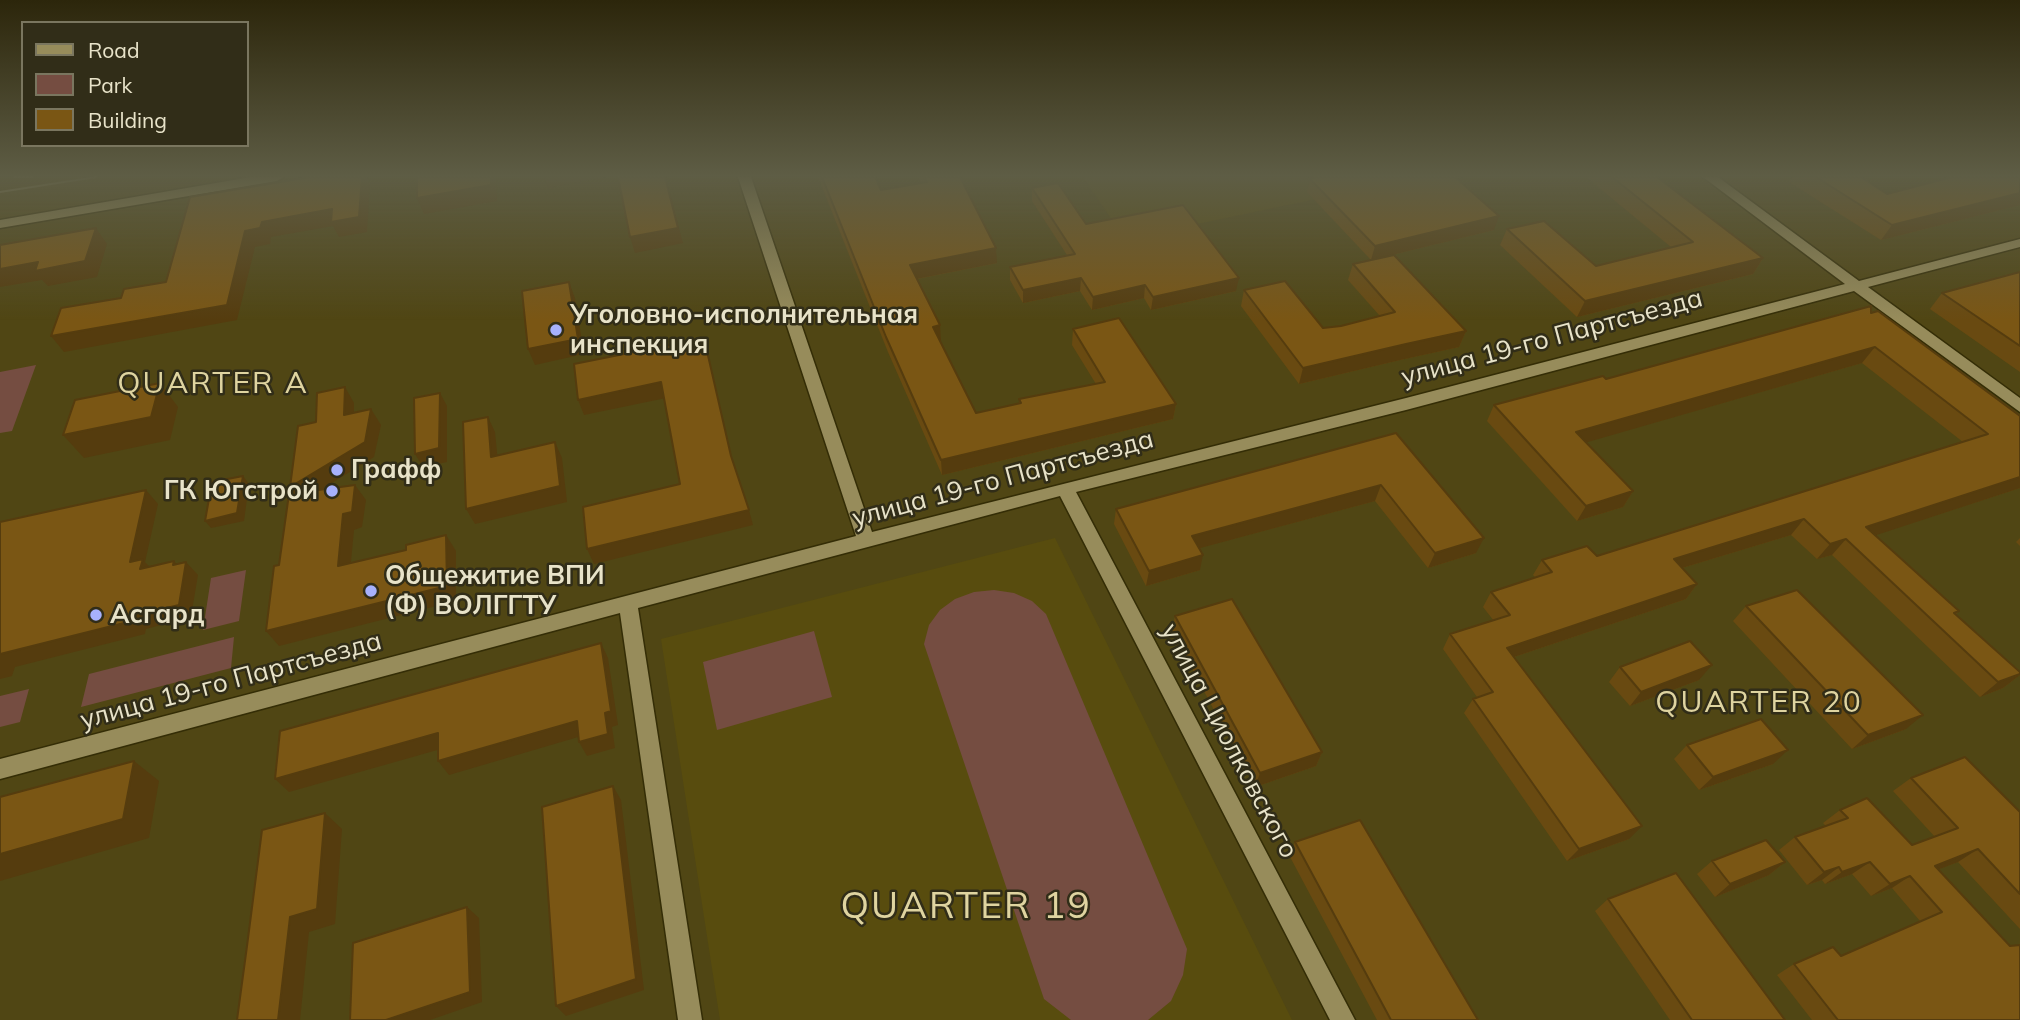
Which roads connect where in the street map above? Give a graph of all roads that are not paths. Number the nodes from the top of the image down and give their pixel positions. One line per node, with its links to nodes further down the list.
1 (760, 225): 7 (street)
2 (1773, 225): 4 (street)
3 (2020, 243): 4 (street, улица 19-го Партсъезда)
4 (1855, 285): 5 (street); 6 (street, улица 19-го Партсъезда)
5 (2020, 406)
6 (1065, 488): 7 (street, улица 19-го Партсъезда); 11 (street, улица Циолковского)
7 (867, 542): 8 (street, улица 19-го Партсъезда)
8 (628, 604): 9 (street, улица 19-го Партсъезда); 10 (street)
9 (0, 769)
10 (690, 1020)
11 (1343, 1020)

